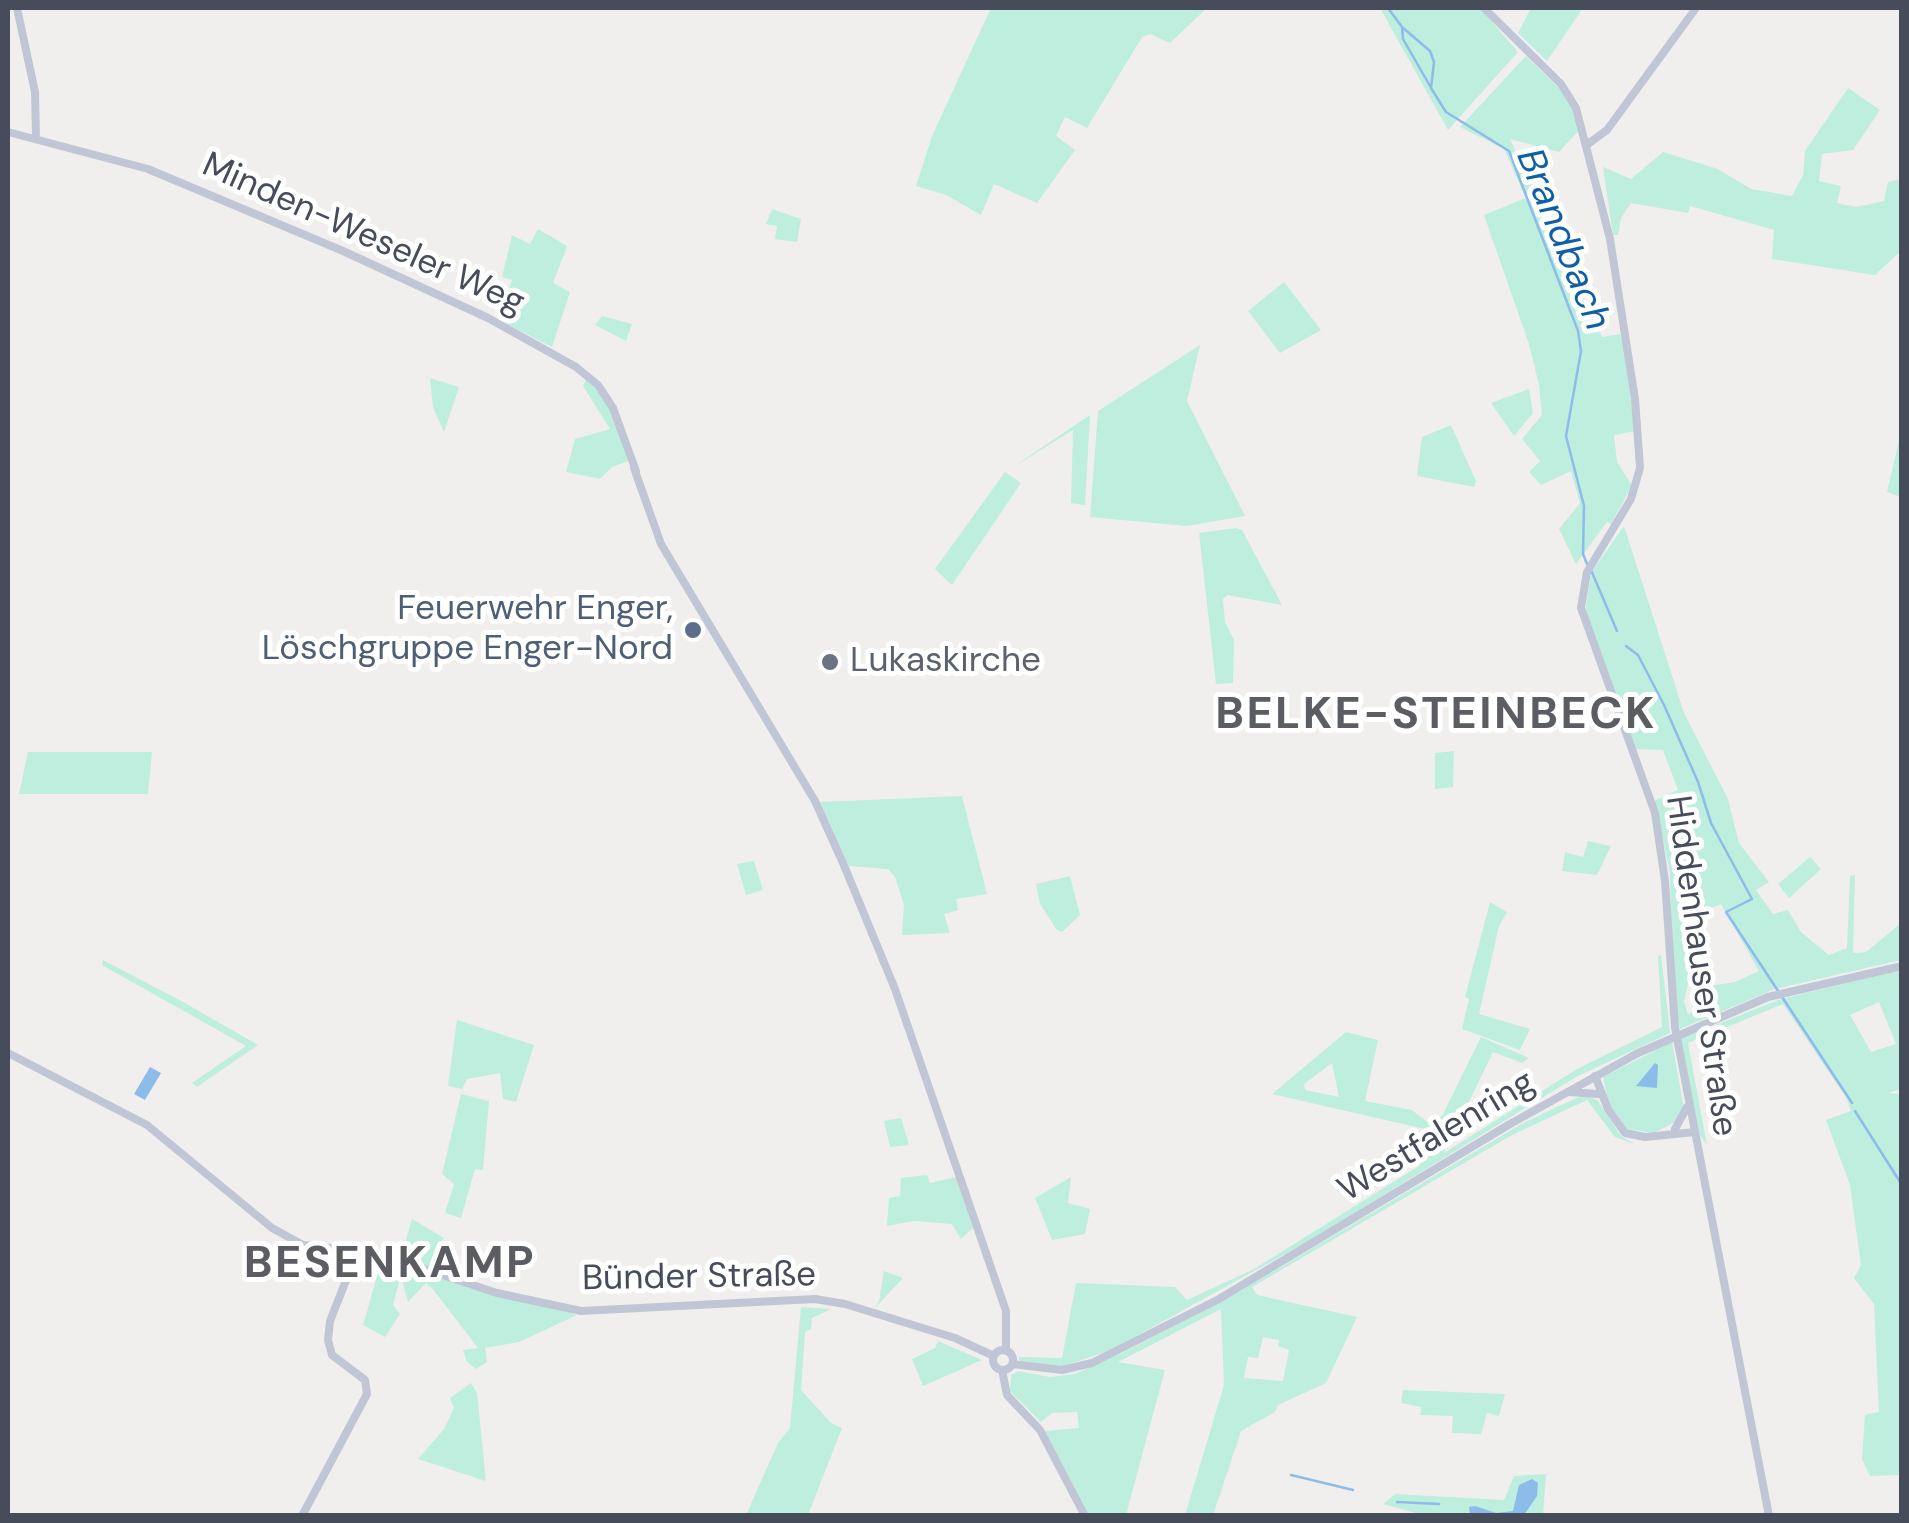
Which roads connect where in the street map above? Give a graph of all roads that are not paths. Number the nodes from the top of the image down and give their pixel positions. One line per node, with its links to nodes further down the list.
1 (17, 8): 5 (main road)
2 (1484, 8): 6 (main road, Hiddenhauser Straße)
3 (1696, 8): 6 (main road)
4 (8, 132): 5 (main road, Minden-Weseler Weg)
5 (36, 140): 18 (main road, Minden-Weseler Weg)
6 (1587, 140): 12 (main road, Hiddenhauser Straße, bridge)
7 (1902, 966): 9 (main road, Westfalenring)
8 (8, 1053): 17 (main road, Bünder Straße)
9 (1592, 1077): 10 (main road, Westfalenring); 11 (main road); 13 (main road)
10 (1566, 1092): 11 (main road); 20 (main road, Westfalenring)
11 (1597, 1094): 13 (main road)
12 (1689, 1101): 14 (main road, Hiddenhauser Straße); 15 (main road)
13 (1608, 1109): 16 (main road)
14 (1694, 1128): 15 (main road); 16 (main road); 24 (main road, Hiddenhauser Straße)
15 (1675, 1129): 16 (main road)
16 (1655, 1136)
17 (358, 1250): 19 (main road, Bünder Straße); 22 (main road)
18 (1006, 1351): 19 (main road); 20 (main road)
19 (994, 1356): 21 (main road)
20 (1012, 1364): 21 (main road)
21 (1002, 1370): 23 (main road)
22 (302, 1516)
23 (1085, 1516)
24 (1769, 1516)

